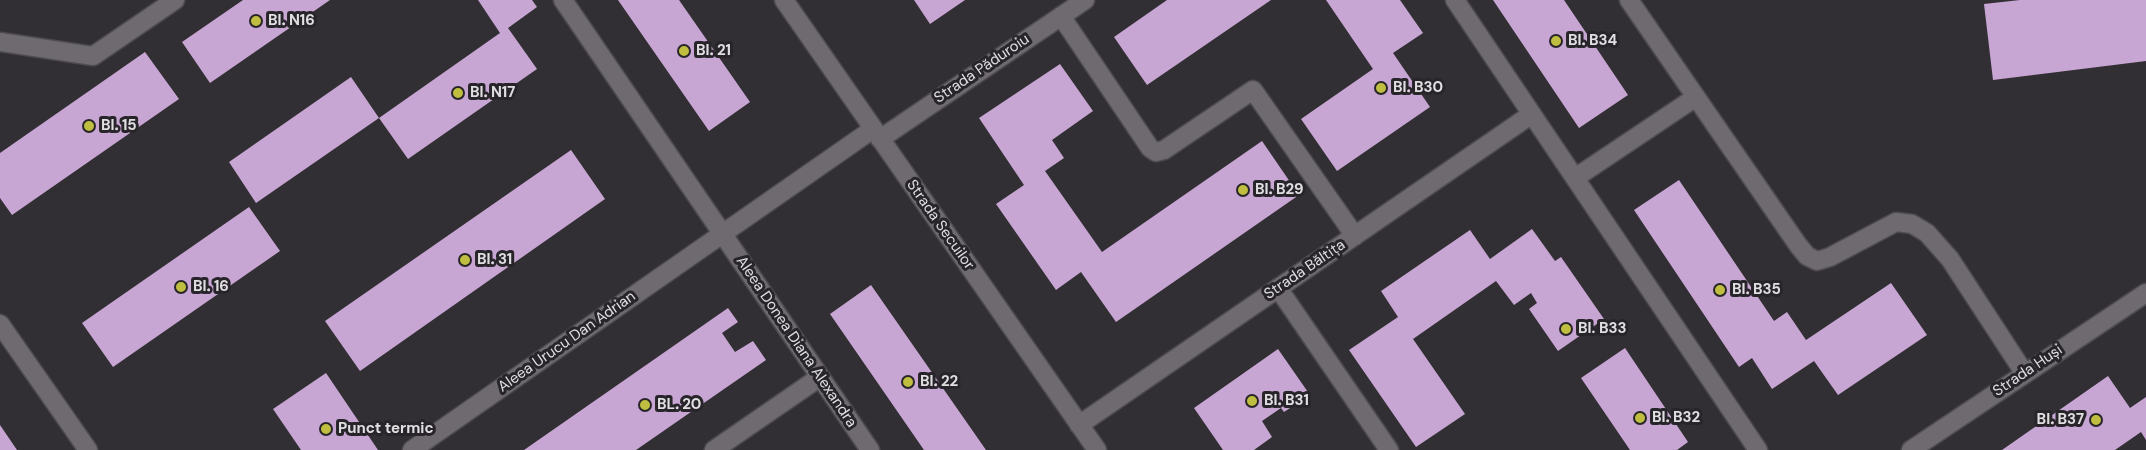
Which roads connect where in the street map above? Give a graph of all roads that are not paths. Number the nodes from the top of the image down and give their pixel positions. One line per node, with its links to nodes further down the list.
1 (175, 0): 8 (street)
2 (563, 0): 13 (street)
3 (784, 0): 11 (street, Strada Secuilor)
4 (1085, 0): 7 (street, Strada Păduroiu)
5 (1455, 0): 10 (street)
6 (1629, 0): 9 (street)
7 (1061, 16): 11 (street, Strada Păduroiu); 14 (street)
8 (0, 42)
9 (1696, 97): 12 (street); 18 (street)
10 (1532, 114): 12 (street); 14 (street, Strada Băltița)
11 (877, 134): 13 (street, Aleea Urucu Dan Adrian); 20 (street, Strada Secuilor)
12 (1575, 178): 27 (street)
13 (722, 234): 19 (street, Aleea Donea Diana Alexandra); 22 (street, Aleea Urucu Dan Adrian)
14 (1355, 236): 15 (street, Strada Băltița)
15 (1278, 288): 20 (street, Strada Băltița); 26 (street)
16 (2146, 293): 18 (street, Strada Huși)
17 (0, 324): 21 (street)
18 (2025, 374): 28 (street, Strada Huși)
19 (820, 377): 23 (street); 24 (street, Aleea Donea Diana Alexandra)
20 (1079, 425): 25 (street, Strada Secuilor)
21 (88, 450)
22 (412, 450)
23 (714, 450)
24 (870, 450)
25 (1097, 450)
26 (1389, 450)
27 (1758, 450)
28 (1911, 450)

